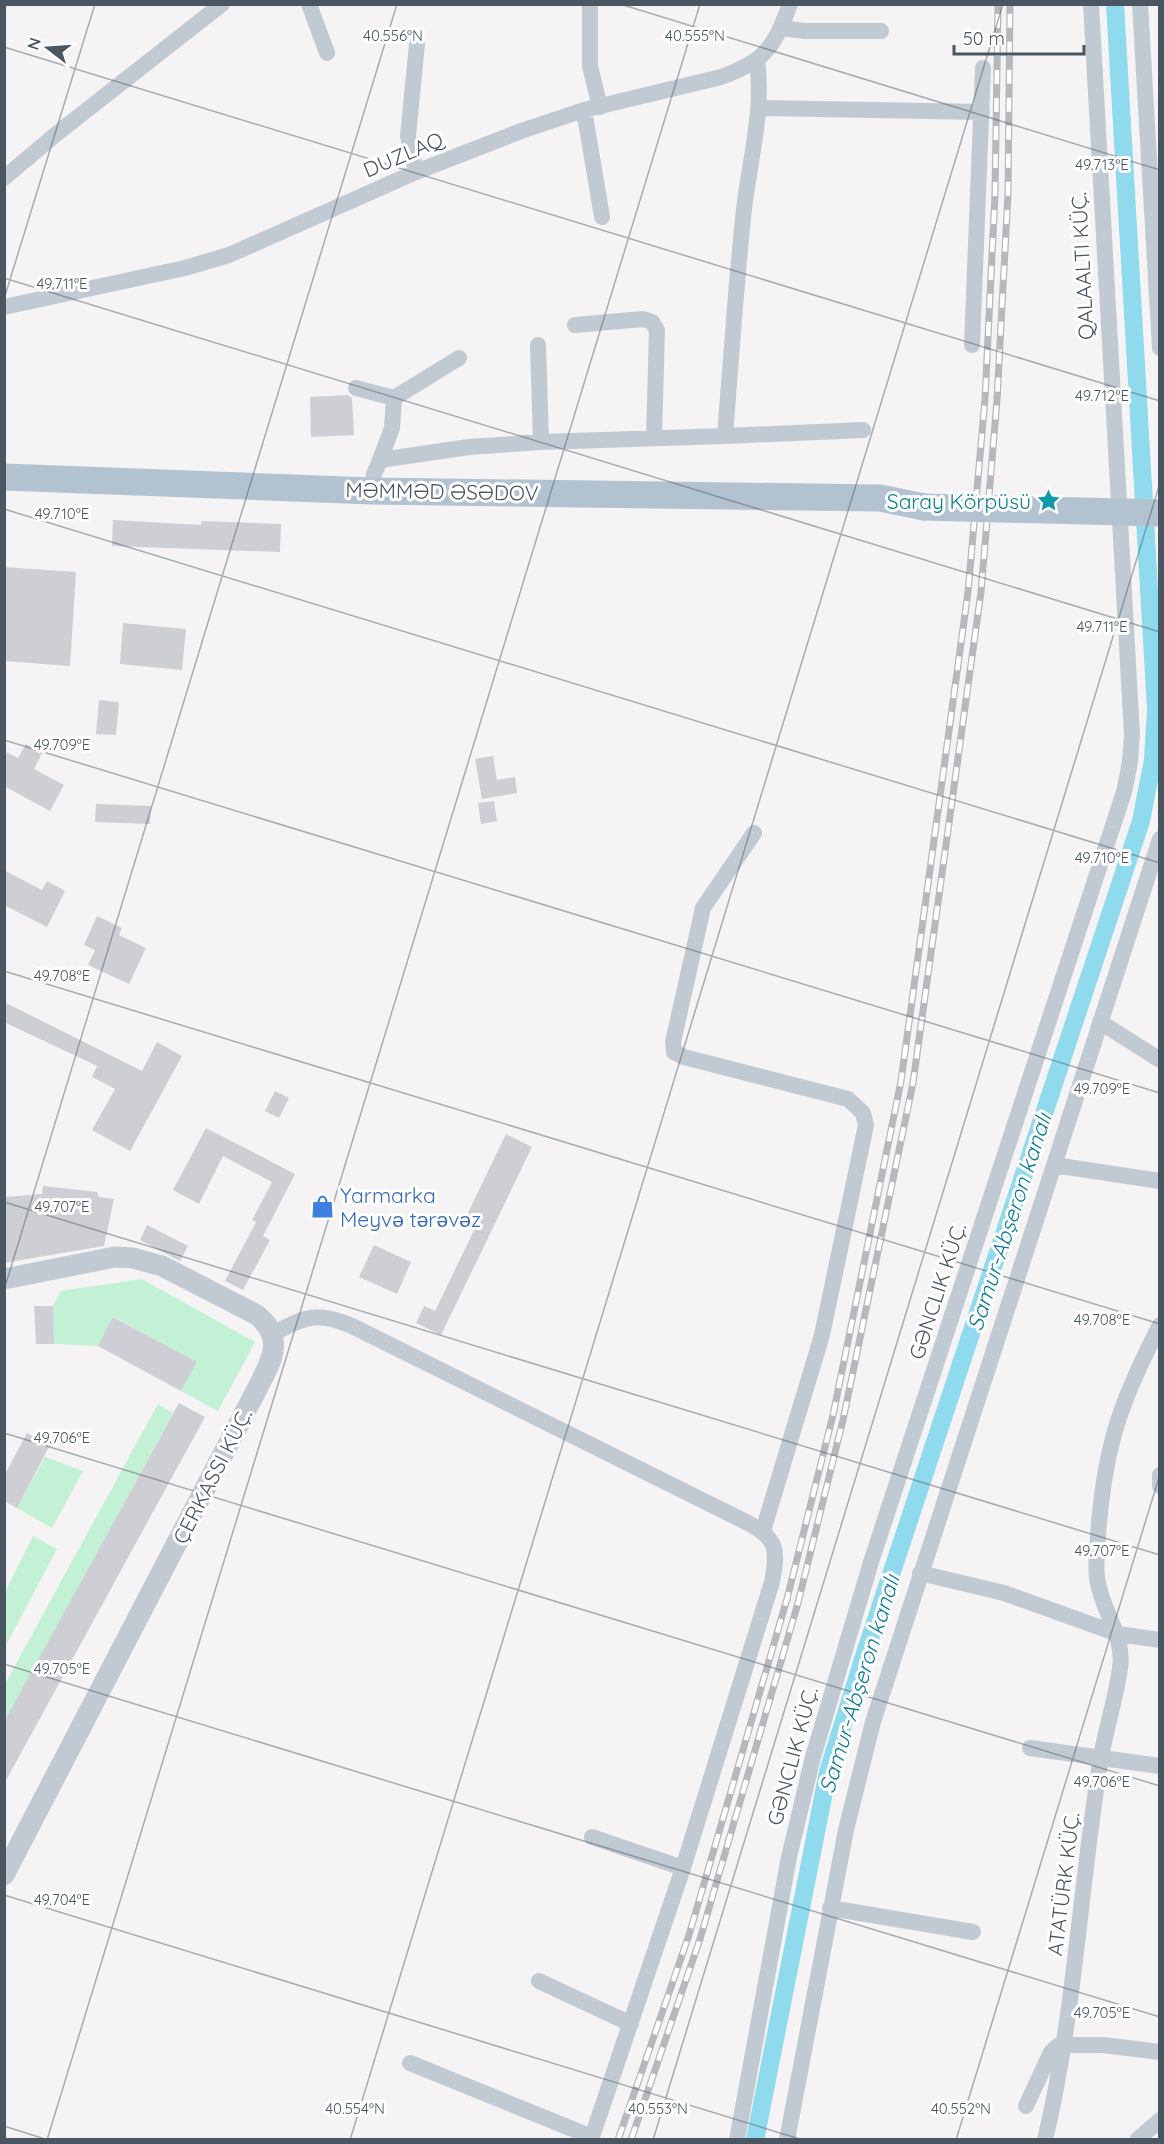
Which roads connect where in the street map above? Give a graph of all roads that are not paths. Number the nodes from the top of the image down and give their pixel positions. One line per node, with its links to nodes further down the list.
1 (222, 4): 17 (street)
2 (309, 4): 10 (street)
3 (590, 4): 14 (street)
4 (790, 4): 7 (street, DUZLAQ)
5 (1091, 4): 67 (street, GƏNCLIK KÜÇ.)
6 (1140, 4): 23 (street)
7 (781, 28): 8 (street); 11 (street, DUZLAQ)
8 (881, 31)
9 (417, 44): 16 (street)
10 (327, 53)
11 (756, 60): 13 (street); 14 (street, DUZLAQ)
12 (983, 68): 15 (street)
13 (759, 108): 15 (street); 28 (street)
14 (592, 109): 16 (street, DUZLAQ); 18 (street)
15 (982, 112): 22 (street)
16 (417, 172): 19 (street, DUZLAQ)
17 (4, 178)
18 (602, 218)
19 (4, 307)
20 (575, 325): 29 (street)
21 (538, 345): 30 (street)
22 (972, 345)
23 (1160, 348)
24 (459, 358): 26 (street)
25 (356, 388): 26 (street)
26 (394, 398): 31 (street)
27 (863, 430): 28 (street)
28 (725, 436): 29 (street)
29 (654, 437): 30 (street)
30 (541, 442): 31 (street)
31 (380, 460): 33 (street)
32 (4, 477): 33 (main road, MƏMMƏD ƏSƏDOV)
33 (372, 491): 35 (main road, MƏMMƏD ƏSƏDOV)
34 (1160, 497): 35 (main road)
35 (925, 498): 36 (main road, bridge)
36 (1160, 513)
37 (754, 833): 48 (street)
38 (1160, 839): 39 (street)
39 (1100, 1022): 40 (street); 41 (street)
40 (1160, 1060)
41 (1054, 1165): 42 (street); 49 (street)
42 (1160, 1181)
43 (4, 1279): 45 (street)
44 (1160, 1325): 50 (street, ATATÜRK KÜÇ.)
45 (273, 1334): 48 (street); 57 (street)
46 (1160, 1474): 47 (street)
47 (1160, 1486)
48 (763, 1531): 56 (street)
49 (920, 1573): 50 (street); 58 (street)
50 (1118, 1634): 51 (street); 53 (street, ATATÜRK KÜÇ.)
51 (1160, 1640)
52 (1030, 1748): 53 (street)
53 (1101, 1757): 54 (street); 62 (street, ATATÜRK KÜÇ.)
54 (1160, 1766)
55 (592, 1837): 56 (street)
56 (683, 1868): 61 (street)
57 (4, 1875)
58 (830, 1908): 59 (street); 68 (street)
59 (973, 1932)
60 (539, 1981): 61 (street)
61 (631, 2024): 66 (street)
62 (1066, 2043): 63 (street); 65 (street); 69 (street, ATATÜRK KÜÇ.)
63 (1160, 2052)
64 (410, 2063): 66 (street)
65 (1026, 2106)
66 (591, 2138)
67 (737, 2139)
68 (787, 2139)
69 (1045, 2139)

